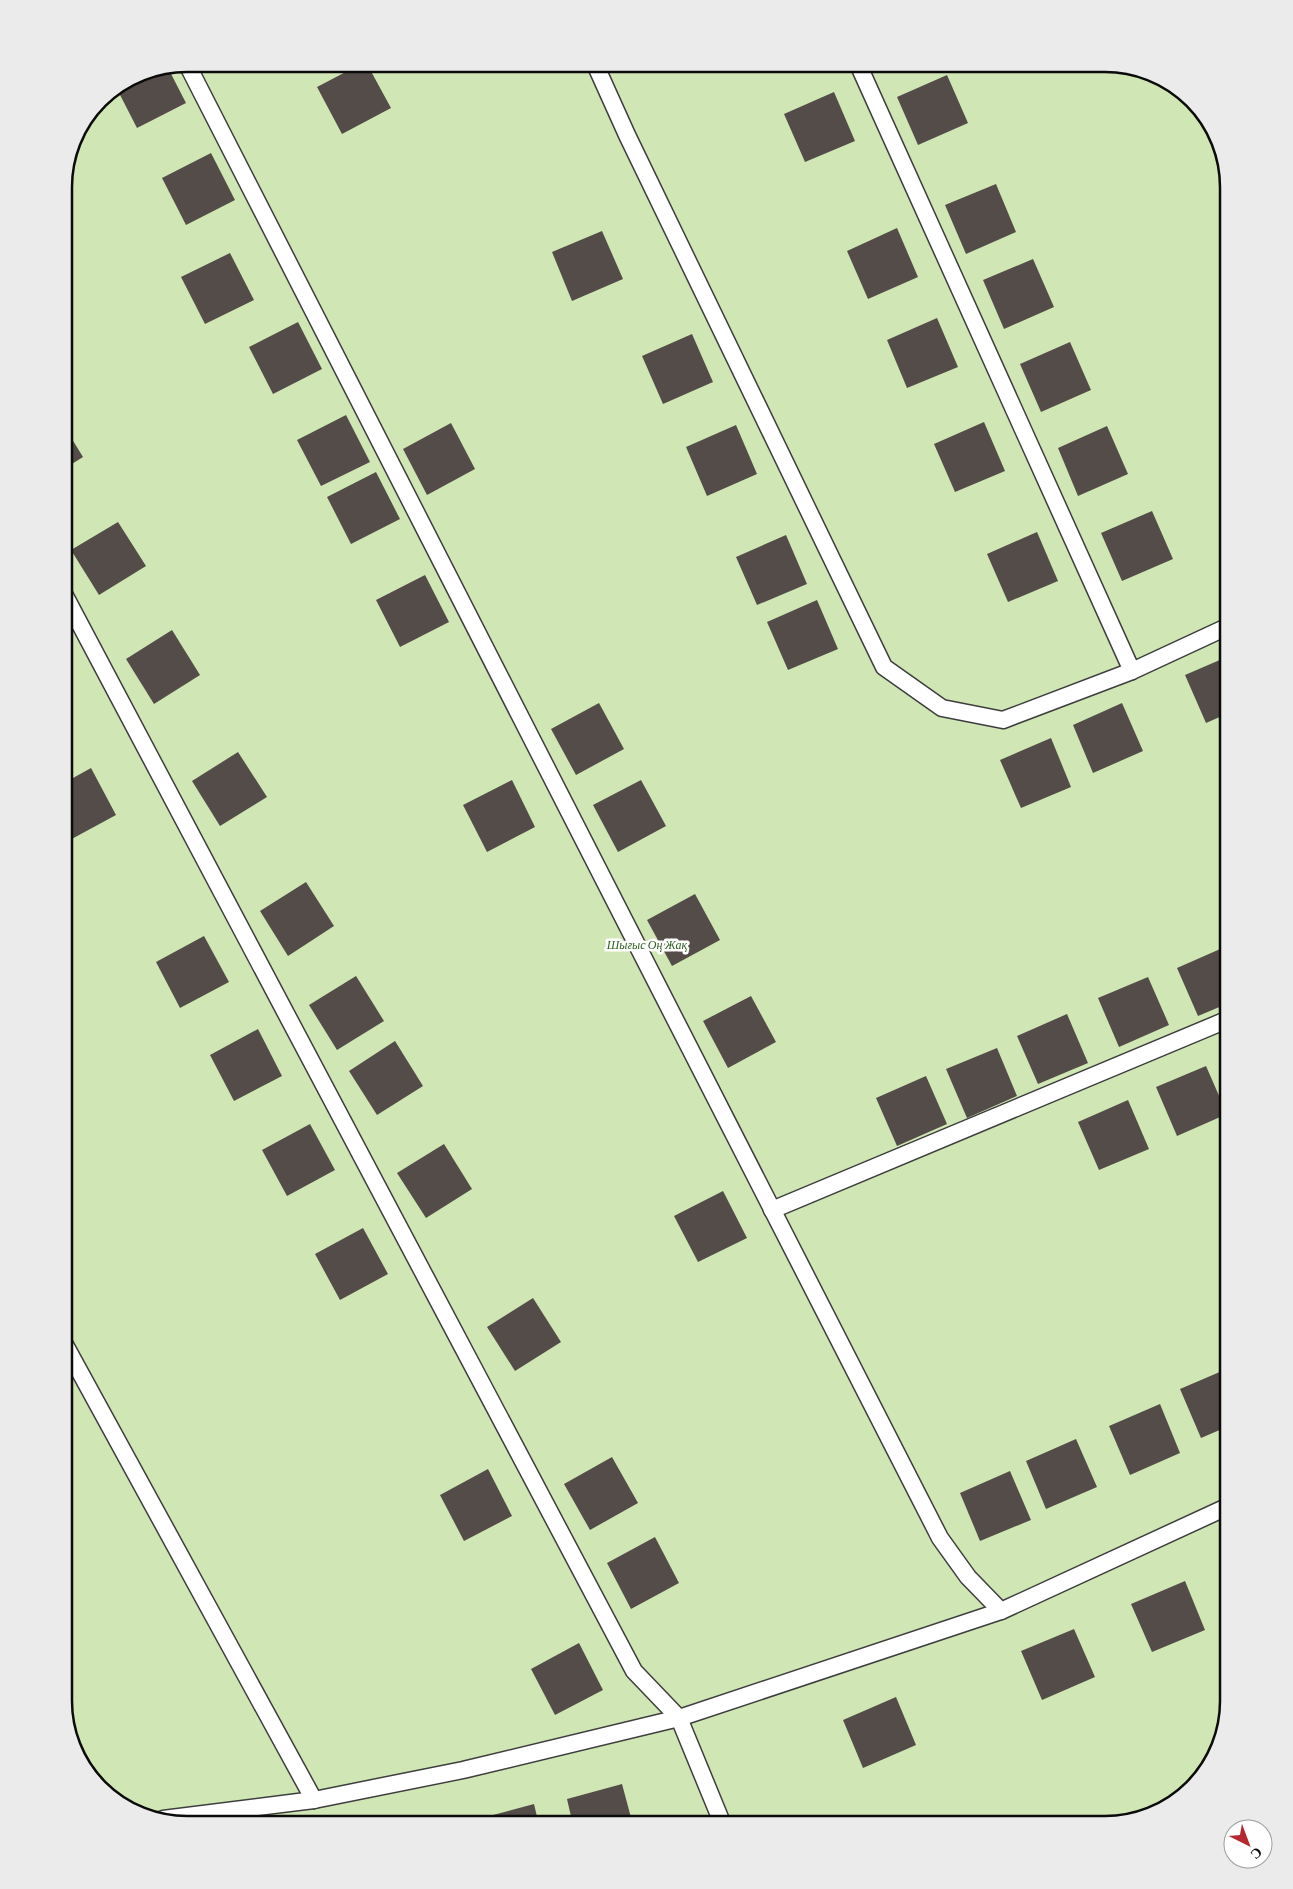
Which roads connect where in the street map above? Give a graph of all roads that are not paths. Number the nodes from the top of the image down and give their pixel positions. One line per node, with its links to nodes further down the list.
1 (193, 73): 8 (lane)
2 (599, 73): 6 (lane)
3 (862, 73): 6 (lane)
4 (73, 611): 12 (lane)
5 (1220, 630): 6 (lane)
6 (1132, 672)
7 (1220, 1023): 8 (lane)
8 (772, 1210): 11 (lane)
9 (73, 1359): 13 (lane)
10 (1220, 1510): 11 (lane)
11 (1001, 1611): 12 (lane)
12 (679, 1718): 13 (lane); 15 (lane)
13 (314, 1800): 14 (lane)
14 (187, 1816)
15 (719, 1816)

